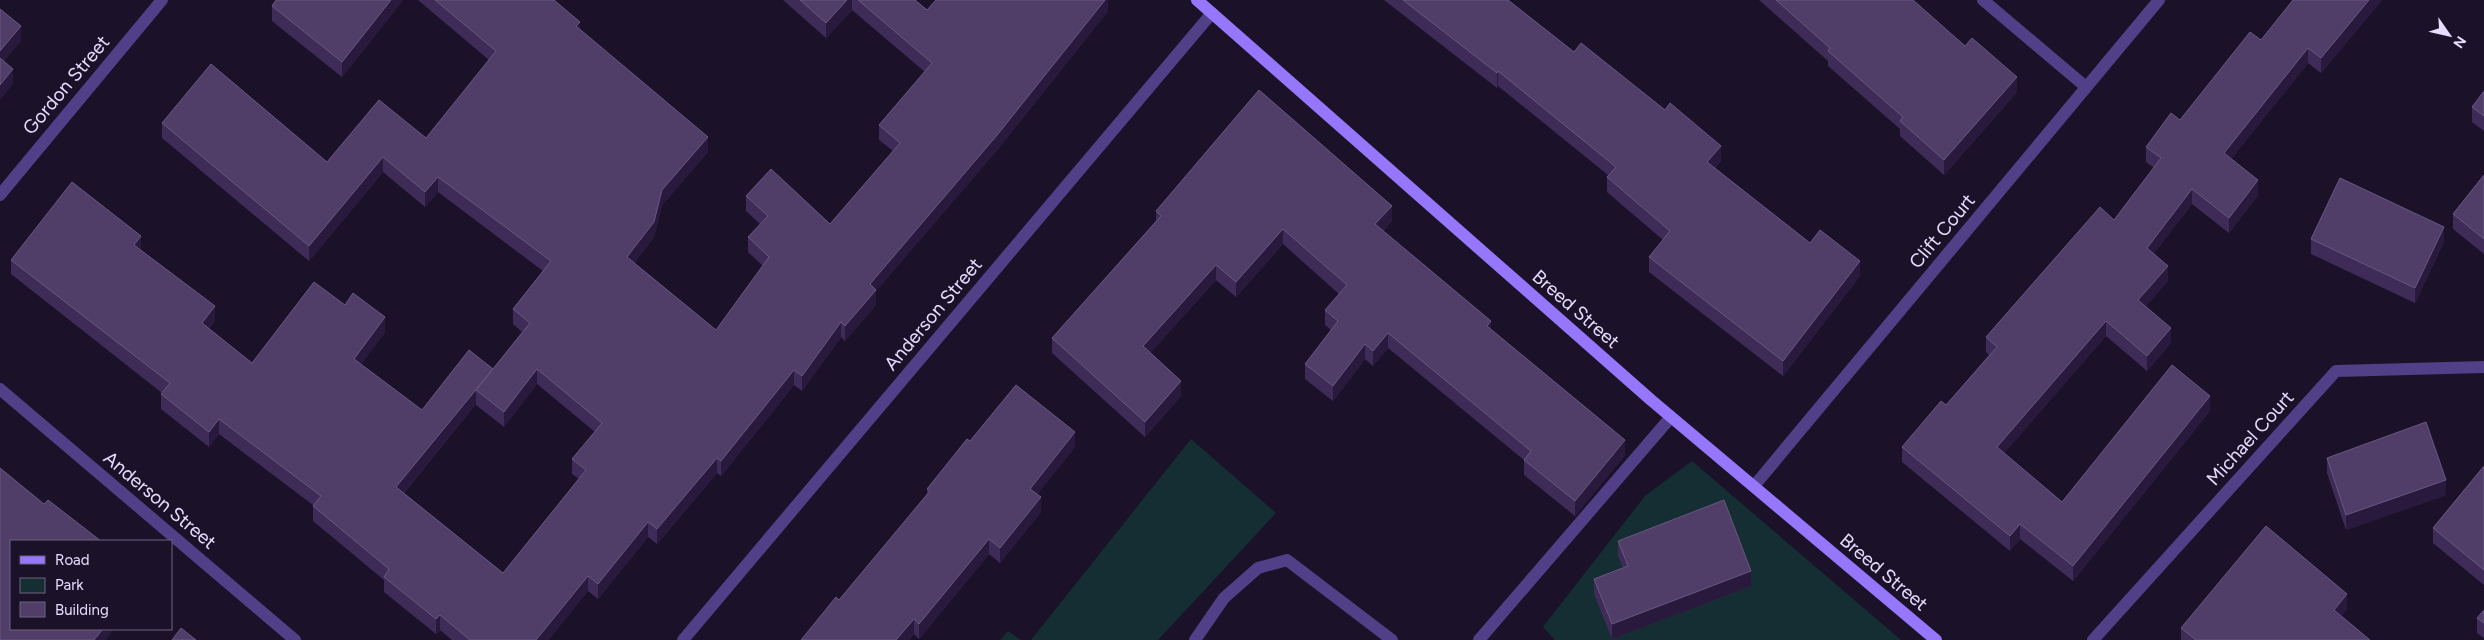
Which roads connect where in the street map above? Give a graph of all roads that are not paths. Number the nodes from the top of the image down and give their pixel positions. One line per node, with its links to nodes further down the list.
1 (162, 0): 7 (street, Gordon Street)
2 (1198, 0): 5 (street, Breed Street)
3 (1983, 0): 6 (street)
4 (2159, 0): 6 (street, Clift Court)
5 (1212, 13): 10 (street, Breed Street); 14 (street, Anderson Street)
6 (2086, 87): 11 (street, Clift Court)
7 (0, 195)
8 (2484, 367): 20 (street, Michael Court)
9 (0, 389): 13 (street, Anderson Street)
10 (1671, 417): 11 (street, Breed Street); 12 (street)
11 (1754, 486): 19 (street, Breed Street)
12 (1494, 622): 17 (street); 18 (street)
13 (295, 640)
14 (682, 640)
15 (1195, 640): 16 (street)
16 (1392, 640)
17 (1479, 640)
18 (1487, 640)
19 (1936, 640)
20 (2093, 640)

